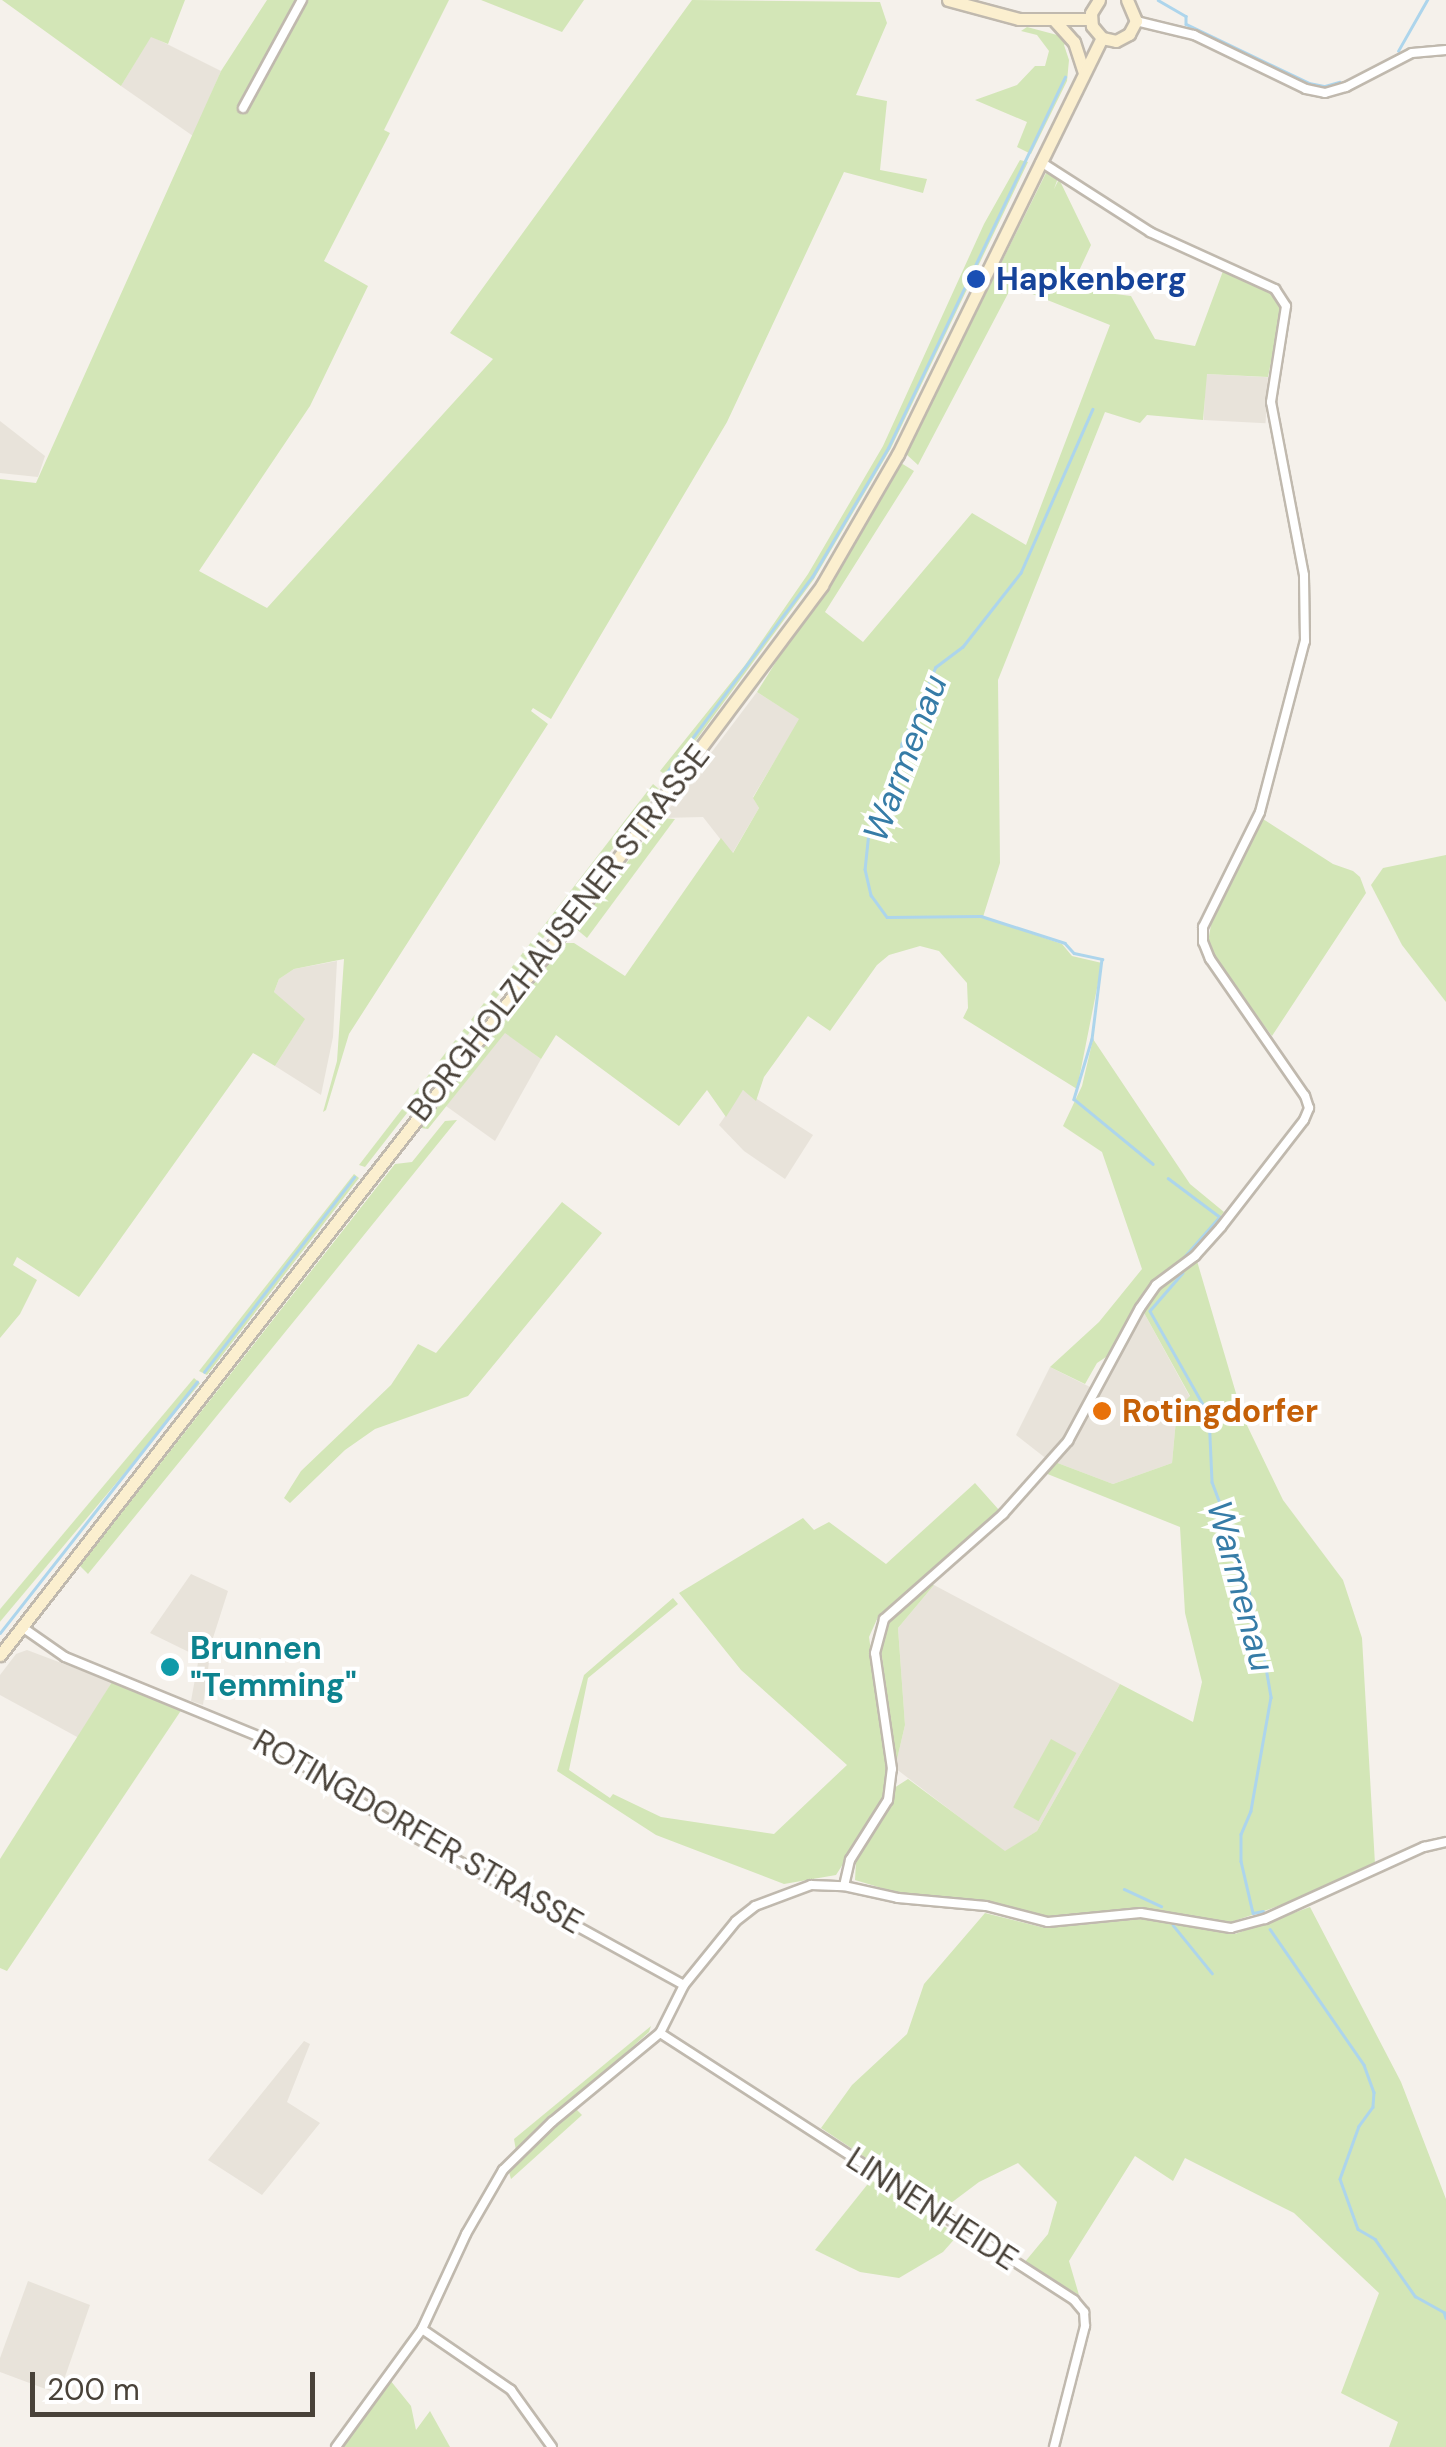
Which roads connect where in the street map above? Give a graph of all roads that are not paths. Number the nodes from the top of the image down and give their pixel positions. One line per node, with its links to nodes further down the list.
1 (302, 0): 11 (street)
2 (948, 0): 6 (main road)
3 (1099, 0): 5 (main road)
4 (1127, 0): 7 (main road)
5 (1090, 19): 6 (main road); 8 (main road)
6 (1054, 20): 10 (main road)
7 (1136, 21): 8 (main road); 9 (street)
8 (1102, 38): 10 (main road, BORGHOLZHAUSENER STRASSE)
9 (1446, 50)
10 (1084, 72): 12 (main road, BORGHOLZHAUSENER STRASSE)
11 (243, 108)
12 (1040, 162): 13 (main road, BORGHOLZHAUSENER STRASSE); 16 (street)
13 (22, 1628): 14 (main road, BORGHOLZHAUSENER STRASSE); 17 (street, ROTINGDORFER STRASSE)
14 (0, 1655)
15 (1446, 1842): 16 (street)
16 (844, 1886): 17 (street)
17 (684, 1985): 18 (street)
18 (660, 2033): 19 (street); 22 (street, LINNENHEIDE)
19 (422, 2328): 20 (street); 21 (street)
20 (336, 2447)
21 (552, 2447)
22 (1054, 2447)

